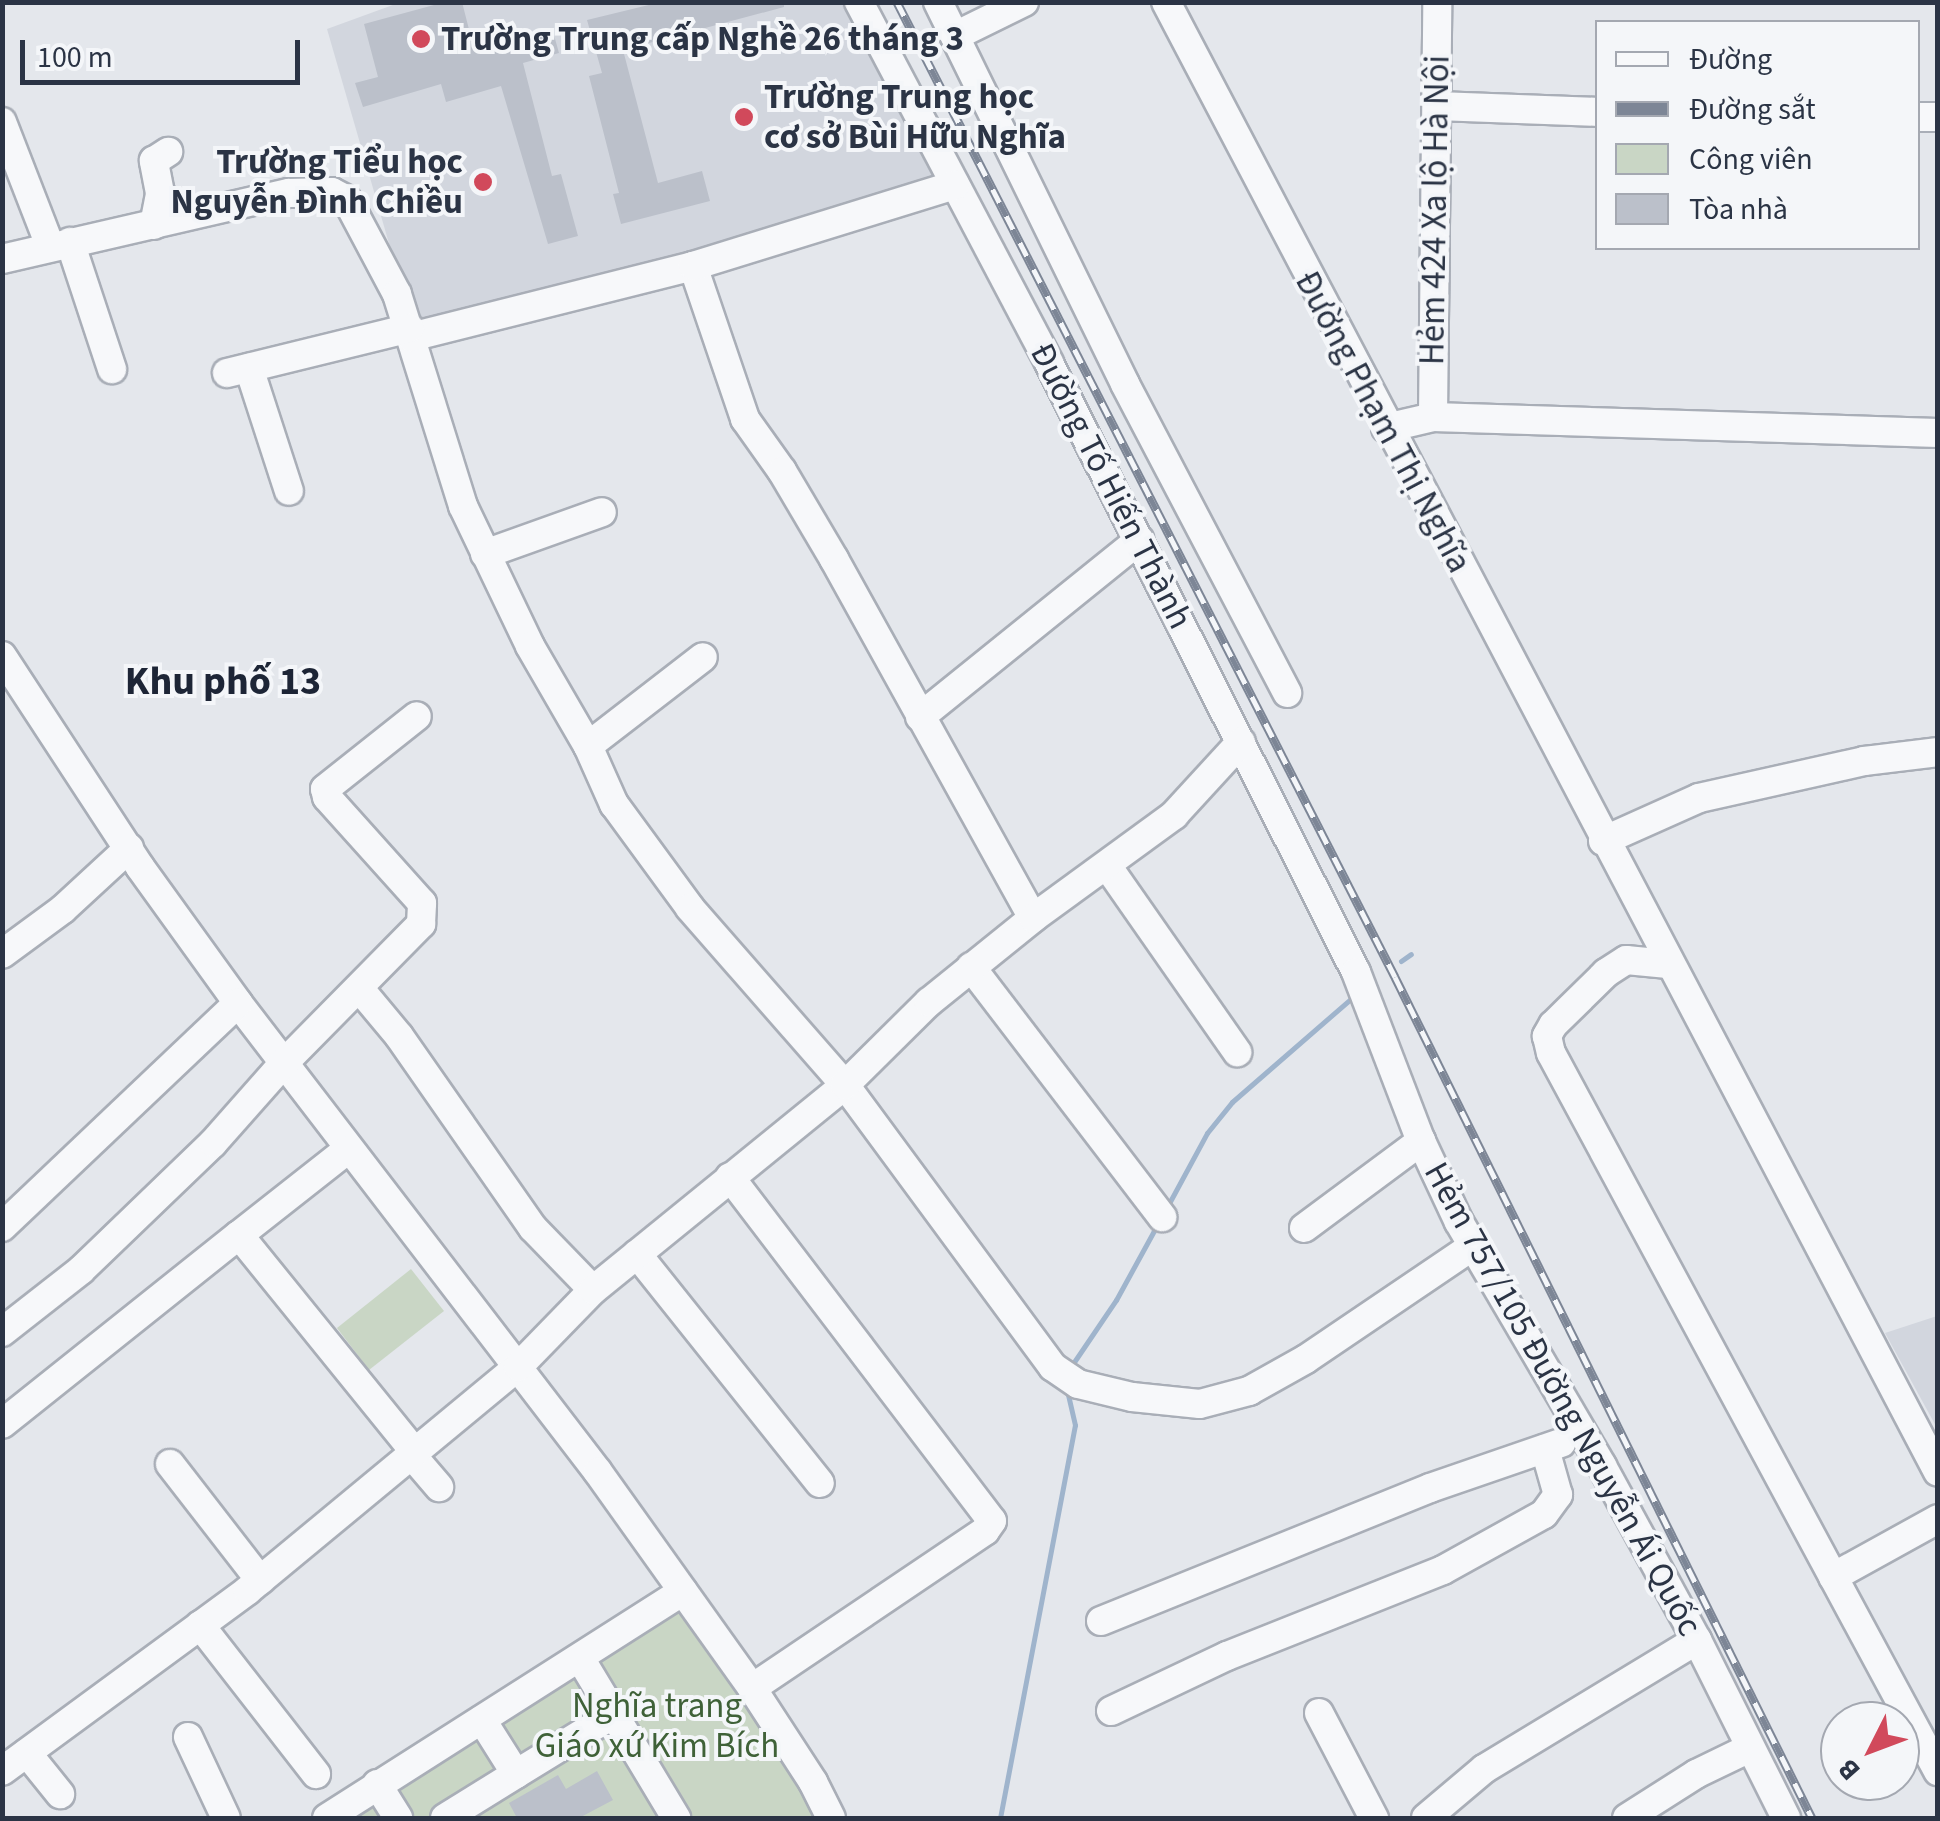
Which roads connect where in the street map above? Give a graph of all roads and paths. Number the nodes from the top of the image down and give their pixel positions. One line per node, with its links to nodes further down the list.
1 (859, 2): 11 (street, Đường Tố Hiến Thành)
2 (938, 2): 6 (street)
3 (1024, 2): 6 (street)
4 (1166, 2): 19 (street, Đường Phạm Thị Nghĩa)
5 (1437, 2): 7 (street, Hẻm 424 Xa lộ Hà Nội)
6 (954, 36): 27 (street)
7 (1437, 106): 8 (street); 18 (street, Hẻm 424 Xa lộ Hà Nội)
8 (1595, 112)
9 (2, 122): 13 (street)
10 (168, 152): 12 (street)
11 (954, 186): 15 (street); 23 (street, Đường Tố Hiến Thành)
12 (154, 225): 13 (street); 16 (street)
13 (60, 244): 14 (street); 17 (street)
14 (2, 259)
15 (693, 266): 16 (street); 29 (street)
16 (410, 333): 21 (street); 24 (street)
17 (112, 369)
18 (1433, 417): 19 (street); 20 (street)
19 (1386, 428): 33 (street, Đường Phạm Thị Nghĩa)
20 (1938, 433)
21 (289, 491)
22 (602, 512): 24 (street)
23 (1140, 540): 29 (street); 30 (street, Đường Tố Hiến Thành)
24 (485, 554): 31 (street)
25 (2, 656): 34 (street)
26 (703, 658): 31 (street)
27 (1287, 693)
28 (416, 716): 41 (street)
29 (920, 717): 36 (street)
30 (1241, 742): 35 (street); 40 (street, Đường Tố Hiến Thành)
31 (588, 746): 45 (street)
32 (1938, 752): 33 (street)
33 (1603, 842): 38 (street, Đường Phạm Thị Nghĩa)
34 (129, 848): 37 (street); 42 (street)
35 (1108, 867): 36 (street); 43 (street)
36 (1033, 918): 39 (street)
37 (2, 954)
38 (1668, 964): 63 (street, Đường Phạm Thị Nghĩa); 67 (street)
39 (971, 967): 45 (street); 49 (street)
40 (1356, 972): 46 (street, Hẻm 757/105 Đường Nguyễn Ái Quốc)
41 (359, 988): 44 (street); 55 (street)
42 (238, 1003): 44 (street); 50 (street)
43 (1236, 1052)
44 (283, 1064): 47 (street); 56 (street)
45 (845, 1085): 48 (street); 53 (street)
46 (1421, 1141): 51 (street); 53 (street, Hẻm 757/105 Đường Nguyễn Ái Quốc)
47 (347, 1150): 52 (street); 57 (street)
48 (730, 1176): 54 (street); 74 (street)
49 (1162, 1216)
50 (2, 1227)
51 (1304, 1228)
52 (240, 1234): 58 (street); 61 (street)
53 (1473, 1246): 59 (street, Hẻm 757/105 Đường Nguyễn Ái Quốc)
54 (637, 1254): 55 (street); 64 (street)
55 (594, 1290): 57 (street)
56 (2, 1332)
57 (518, 1367): 61 (street); 69 (street)
58 (2, 1424)
59 (1583, 1434): 60 (street); 72 (street, Hẻm 757/105 Đường Nguyễn Ái Quốc)
60 (1546, 1449): 70 (street); 75 (street)
61 (412, 1451): 65 (street); 68 (street)
62 (170, 1464): 68 (street)
63 (1938, 1472)
64 (820, 1483)
65 (439, 1487)
66 (1938, 1519): 67 (street)
67 (1833, 1577): 83 (street)
68 (260, 1580): 71 (street)
69 (683, 1591): 73 (street); 74 (street)
70 (1101, 1621)
71 (200, 1625): 81 (street); 84 (street)
72 (1698, 1640): 80 (street, Hẻm 757/105 Đường Nguyễn Ái Quốc); 95 (street)
73 (580, 1658): 77 (street); 78 (street)
74 (752, 1688): 93 (street)
75 (1111, 1712)
76 (1319, 1713): 94 (street)
77 (614, 1714): 85 (street); 92 (street)
78 (482, 1720): 85 (street); 86 (street)
79 (188, 1737): 88 (street)
80 (1750, 1748): 96 (street); 97 (street, Hẻm 757/105 Đường Nguyễn Ái Quốc)
81 (26, 1753): 82 (street); 87 (street)
82 (2, 1771)
83 (1938, 1771)
84 (316, 1774)
85 (516, 1774): 91 (street)
86 (377, 1784): 89 (street); 90 (street)
87 (60, 1794)
88 (226, 1818)
89 (327, 1818)
90 (398, 1818)
91 (445, 1818)
92 (676, 1818)
93 (831, 1818)
94 (1374, 1818)
95 (1426, 1818)
96 (1627, 1818)
97 (1786, 1818)

